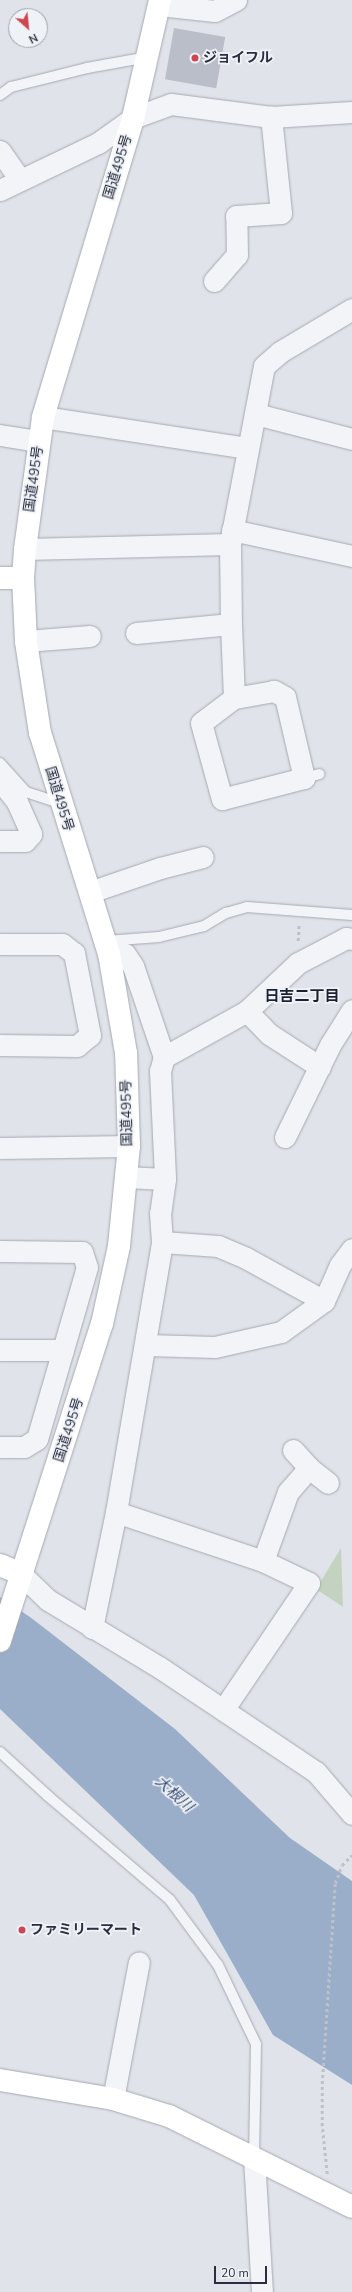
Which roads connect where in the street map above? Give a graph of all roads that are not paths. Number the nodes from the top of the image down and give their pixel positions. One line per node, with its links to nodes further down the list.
1 (236, 0): 2 (street)
2 (159, 2): 3 (main road, 国道495号)
3 (149, 56): 4 (lane); 7 (main road, 国道495号)
4 (0, 95)
5 (352, 112): 6 (street)
6 (271, 117): 7 (street); 11 (street)
7 (133, 118): 9 (street); 14 (main road, 国道495号)
8 (0, 151): 9 (street)
9 (20, 180): 10 (street)
10 (0, 190)
11 (214, 282)
12 (348, 316): 13 (street)
13 (256, 414): 16 (street); 18 (street)
14 (43, 417): 17 (main road, 国道495号); 18 (street)
15 (0, 435): 17 (street)
16 (352, 439)
17 (39, 441): 20 (main road, 国道495号)
18 (247, 448): 19 (street)
19 (231, 537): 20 (street); 21 (street); 24 (street)
20 (25, 549): 23 (main road, 国道495号)
21 (352, 556)
22 (0, 578): 23 (main road)
23 (22, 578): 27 (main road, 国道495号)
24 (231, 624): 25 (street); 28 (street)
25 (136, 633)
26 (90, 636): 27 (street)
27 (26, 641): 31 (main road, 国道495号)
28 (234, 698): 28 (street)
29 (0, 763): 31 (lane)
30 (0, 780): 32 (street)
31 (60, 802): 34 (main road, 国道495号)
32 (0, 842)
33 (203, 857): 34 (street)
34 (90, 892): 38 (main road, 国道495号)
35 (352, 915): 38 (lane)
36 (352, 940): 40 (street)
37 (0, 944): 41 (street)
38 (107, 947): 42 (street); 45 (main road, 国道495号)
39 (352, 1010): 43 (street)
40 (247, 1011): 42 (street); 43 (street)
41 (0, 1045)
42 (164, 1057): 48 (street)
43 (320, 1067): 44 (street)
44 (285, 1138)
45 (129, 1146): 46 (street); 47 (main road, 国道495号)
46 (0, 1148)
47 (126, 1177): 48 (street); 63 (main road, 国道495号)
48 (165, 1179): 49 (street)
49 (162, 1242): 52 (street); 53 (street)
50 (352, 1249): 52 (street)
51 (0, 1251): 55 (street)
52 (324, 1301): 53 (street)
53 (146, 1345): 60 (street)
54 (0, 1350): 55 (street)
55 (63, 1350): 56 (street)
56 (0, 1447)
57 (293, 1450): 58 (street)
58 (309, 1468): 59 (street); 61 (street)
59 (328, 1483)
60 (116, 1512): 61 (street); 64 (street)
61 (263, 1561): 66 (street)
62 (0, 1565): 63 (main road)
63 (18, 1584): 64 (street); 65 (main road, 国道495号)
64 (92, 1628): 66 (street)
65 (0, 1641)
66 (224, 1710): 68 (street)
67 (0, 1752): 72 (lane)
68 (352, 1814)
69 (139, 1962): 71 (street)
70 (0, 2080): 71 (main road)
71 (113, 2099): 72 (main road)
72 (254, 2158): 73 (main road); 74 (street)
73 (352, 2207)
74 (262, 2292)

